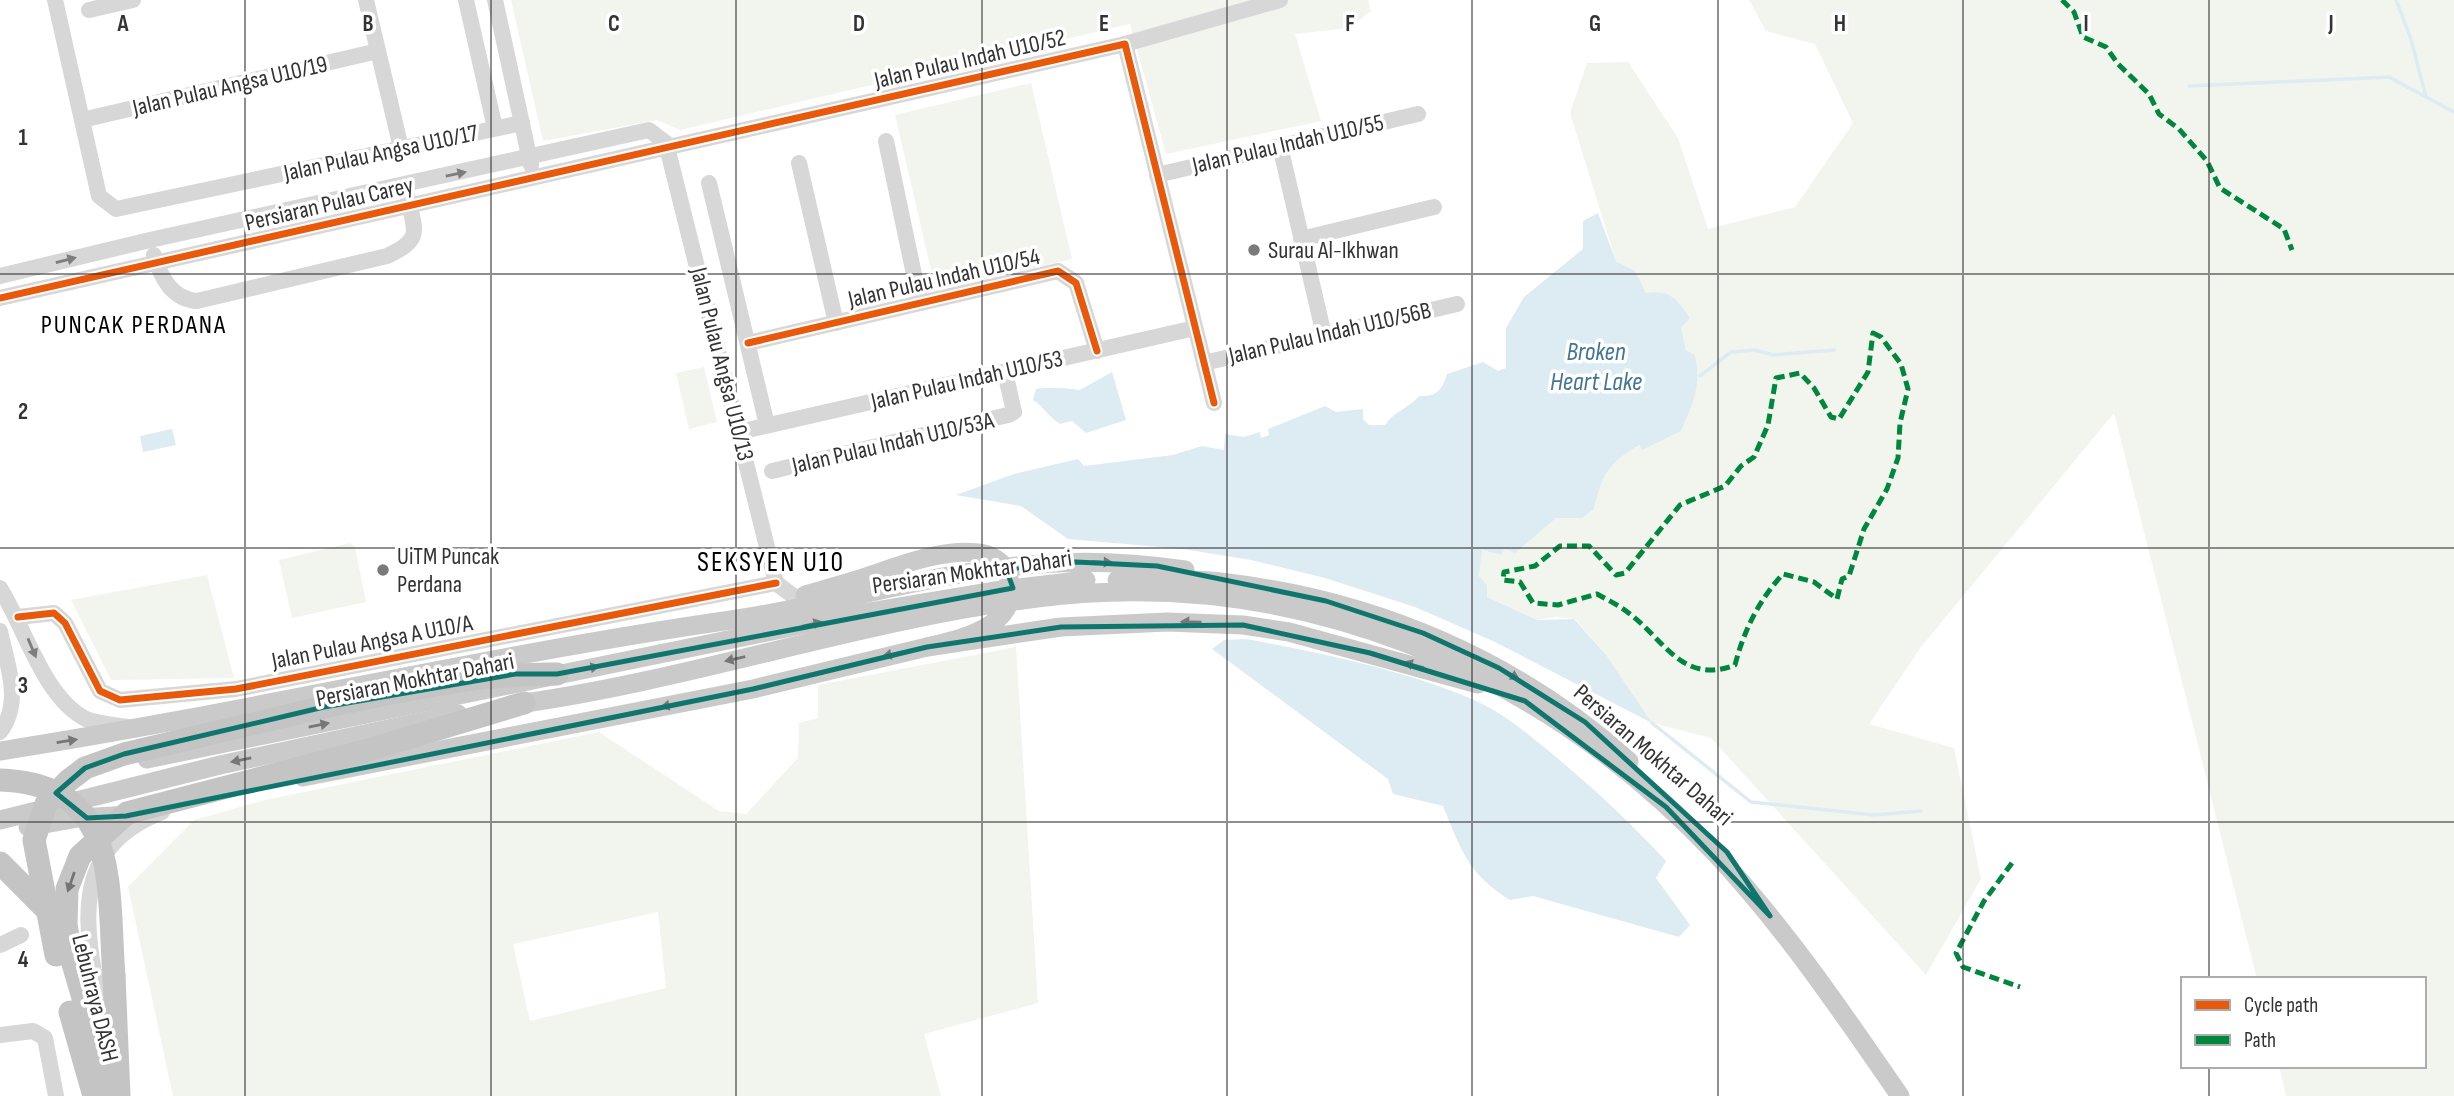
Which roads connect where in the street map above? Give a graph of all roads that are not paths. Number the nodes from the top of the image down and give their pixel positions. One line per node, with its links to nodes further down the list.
1 (55, 0): 11 (street)
2 (133, 0): 7 (street)
3 (366, 0): 9 (street)
4 (466, 0): 13 (street)
5 (495, 0): 12 (street)
6 (1280, 0): 8 (street, Jalan Pulau Indah U10/52)
7 (89, 10)
8 (1125, 44): 17 (street, Jalan Pulau Indah U10/52); 20 (street)
9 (378, 51): 11 (street, Jalan Pulau Angsa U10/19); 16 (street)
10 (1418, 114): 15 (street, Jalan Pulau Indah U10/55)
11 (82, 120): 16 (street, Jalan Pulau Angsa U10/17)
12 (522, 123): 13 (street, Jalan Pulau Angsa U10/17); 18 (street)
13 (495, 128): 16 (street, Jalan Pulau Angsa U10/17)
14 (886, 141): 31 (street)
15 (1280, 146): 20 (street, Jalan Pulau Indah U10/55); 26 (street)
16 (401, 148)
17 (667, 148): 18 (street, Persiaran Pulau Carey); 21 (street, Persiaran Pulau Carey); 42 (street, Jalan Pulau Angsa U10/13)
18 (530, 158): 21 (street); 23 (street, Persiaran Pulau Carey, one-way to 18)
19 (799, 163): 33 (street)
20 (1157, 175): 34 (street)
21 (533, 177): 24 (street, Persiaran Pulau Carey)
22 (709, 183): 36 (street)
23 (405, 185): 24 (street); 27 (street, Persiaran Pulau Carey)
24 (409, 206): 28 (street, Persiaran Pulau Carey); 28 (street)
25 (1434, 207): 26 (street)
26 (1301, 239): 35 (street)
27 (150, 240): 28 (street); 29 (street, Persiaran Pulau Carey, one-way to 27)
28 (156, 263): 30 (street, Persiaran Pulau Carey)
29 (0, 276)
30 (0, 298)
31 (920, 303): 33 (street, Jalan Pulau Indah U10/54); 37 (street, Jalan Pulau Indah U10/54)
32 (1457, 304): 35 (street, Jalan Pulau Indah U10/56B)
33 (836, 323): 36 (street, Jalan Pulau Indah U10/54)
34 (1195, 328): 37 (street, Jalan Pulau Indah U10/53); 38 (street)
35 (1324, 335): 38 (street, Jalan Pulau Indah U10/56B)
36 (748, 343): 41 (street)
37 (1097, 351): 39 (street, Jalan Pulau Indah U10/53)
38 (1204, 363): 40 (street)
39 (1005, 372): 41 (street, Jalan Pulau Indah U10/53); 43 (street, Jalan Pulau Indah U10/53A)
40 (1214, 403)
41 (767, 425): 42 (street, Jalan Pulau Indah U10/53)
42 (739, 432): 45 (street, Jalan Pulau Angsa U10/13)
43 (772, 471)
44 (1226, 582): 49 (main road, one-way to 44); 52 (main road, Persiaran Mokhtar Dahari, one-way to 44); 65 (main road, Persiaran Mokhtar Dahari, one-way to 65)
45 (776, 583): 47 (street); 48 (street, Jalan Pulau Angsa A U10/A)
46 (0, 588): 48 (street)
47 (796, 598): 49 (main road); 51 (main road, bridge)
48 (18, 617): 55 (street, one-way to 55)
49 (696, 624): 55 (main road)
50 (0, 631): 56 (street)
51 (927, 647): 53 (main road, one-way to 51); 60 (main road, one-way to 60)
52 (557, 674): 59 (main road, Persiaran Mokhtar Dahari, one-way to 52); 64 (highway, Lebuhraya DASH, bridge)
53 (1525, 701): 54 (main road, Persiaran Mokhtar Dahari, one-way to 54); 65 (main road, Persiaran Mokhtar Dahari)
54 (524, 703): 61 (main road, Persiaran Mokhtar Dahari, one-way to 61); 71 (highway, one-way to 71, bridge)
55 (140, 729): 57 (main road, one-way to 55)
56 (0, 732)
57 (0, 751)
58 (0, 780): 72 (highway, bridge)
59 (0, 788)
60 (187, 802): 62 (main road); 72 (street)
61 (0, 820)
62 (0, 832)
63 (0, 860): 64 (highway, bridge); 70 (street)
64 (48, 912): 70 (highway, Lebuhraya DASH, bridge)
65 (1770, 916): 73 (main road, Persiaran Mokhtar Dahari)
66 (21, 935): 67 (street)
67 (0, 945)
68 (0, 1035): 69 (street)
69 (56, 1096)
70 (95, 1096)
71 (112, 1096)
72 (119, 1096)
73 (1900, 1096)

